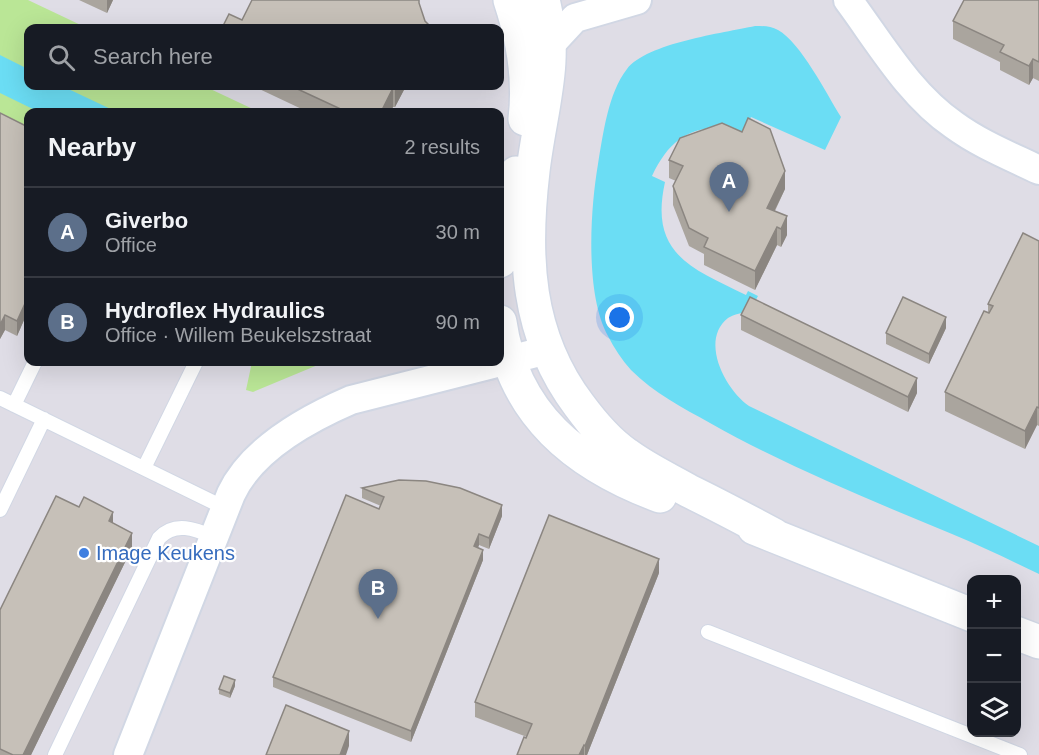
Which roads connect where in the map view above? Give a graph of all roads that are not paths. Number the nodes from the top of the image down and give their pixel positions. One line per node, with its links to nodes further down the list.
1 (543, 0): 5 (street)
2 (637, 0): 5 (street)
3 (848, 0): 6 (street)
4 (520, 8): 7 (street)
5 (550, 45): 9 (street)
6 (1039, 170)
7 (504, 237)
8 (504, 341): 10 (street)
9 (548, 350): 10 (street); 21 (street)
10 (508, 360): 11 (street); 21 (street)
11 (504, 361)
12 (32, 366): 16 (lane)
13 (194, 366): 18 (lane)
14 (484, 366): 19 (street)
15 (0, 398): 16 (lane)
16 (14, 405): 17 (lane)
17 (44, 419): 18 (lane); 20 (lane)
18 (144, 468): 19 (lane)
19 (225, 508): 22 (street)
20 (0, 510)
21 (774, 535): 23 (street)
22 (214, 537): 27 (lane); 28 (street)
23 (967, 613)
24 (708, 632): 29 (lane)
25 (1021, 635): 26 (street)
26 (1039, 642)
27 (55, 755)
28 (128, 755)
29 (1020, 755)

